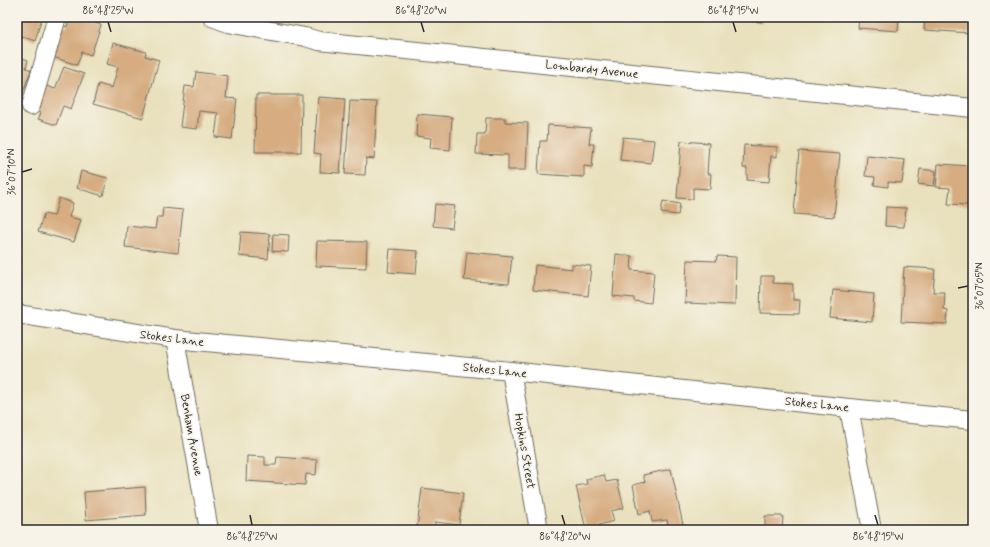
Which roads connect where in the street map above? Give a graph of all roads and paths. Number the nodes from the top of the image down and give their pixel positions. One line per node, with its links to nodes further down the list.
1 (57, 17): 3 (street)
2 (212, 17): 4 (street, Lombardy Avenue)
3 (31, 106)
4 (973, 108)
5 (17, 314): 6 (street, Stokes Lane)
6 (175, 339): 7 (street, Stokes Lane); 10 (street, Benham Avenue)
7 (511, 371): 8 (street, Stokes Lane); 11 (street, Hopkins Street)
8 (849, 408): 9 (street, Stokes Lane); 12 (street)
9 (973, 420)
10 (209, 530)
11 (540, 530)
12 (872, 530)

